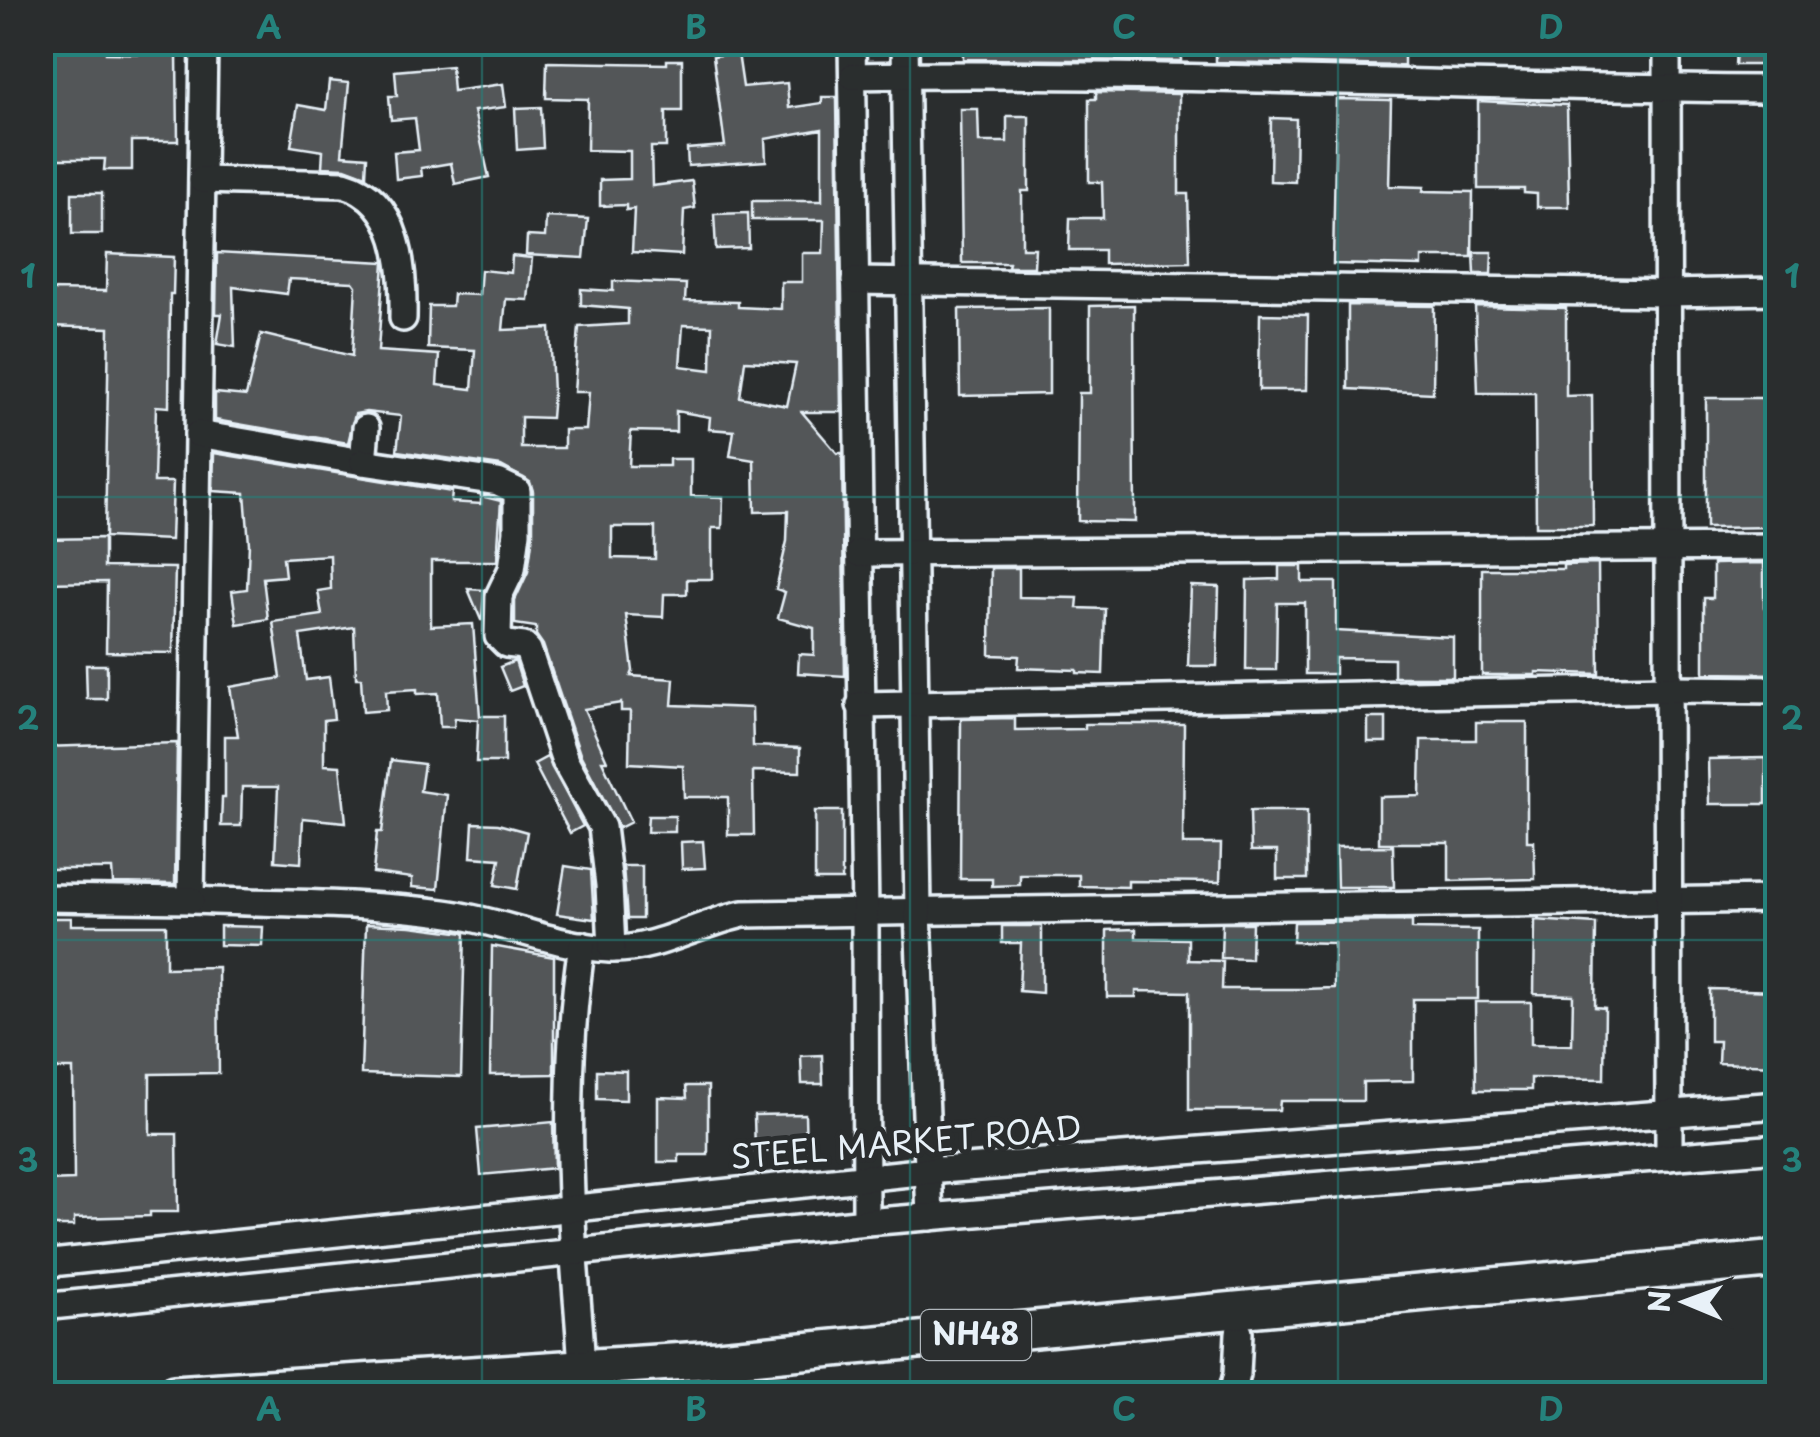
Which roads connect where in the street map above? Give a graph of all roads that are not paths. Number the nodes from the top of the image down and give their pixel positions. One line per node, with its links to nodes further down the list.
1 (204, 42): 9 (street)
2 (852, 42): 5 (street)
3 (904, 42): 6 (street)
4 (1667, 42): 7 (street)
5 (853, 76): 6 (street); 10 (street)
6 (905, 76): 7 (street); 11 (street)
7 (1667, 89): 8 (street); 13 (street)
8 (1778, 90)
9 (202, 180): 14 (street); 16 (street)
10 (855, 281): 11 (street); 21 (street)
11 (908, 284): 13 (street); 20 (street)
12 (1778, 291): 13 (street)
13 (1668, 293): 19 (street)
14 (403, 318)
15 (366, 428): 17 (street)
16 (198, 434): 17 (street); 29 (street)
17 (364, 462): 33 (street)
18 (1778, 547): 19 (street)
19 (1668, 548): 20 (street); 22 (street)
20 (912, 552): 21 (street); 24 (street)
21 (859, 553): 25 (street)
22 (1668, 689): 23 (street); 24 (street); 27 (street)
23 (1778, 690)
24 (914, 703): 25 (street); 30 (street)
25 (860, 706): 31 (street)
26 (42, 898): 29 (street)
27 (1669, 899): 28 (street); 30 (street); 35 (street)
28 (1778, 899)
29 (191, 900): 32 (street)
30 (918, 911): 31 (street); 38 (street)
31 (866, 914): 33 (street); 39 (street)
32 (582, 944): 33 (street); 40 (street)
33 (612, 949)
34 (1778, 1106): 35 (street, STEEL MARKET ROAD)
35 (1669, 1114): 37 (street); 38 (street, STEEL MARKET ROAD)
36 (1778, 1148): 37 (street)
37 (1670, 1157): 41 (street)
38 (928, 1171): 39 (street, STEEL MARKET ROAD); 41 (street)
39 (866, 1177): 40 (street, STEEL MARKET ROAD); 42 (street)
40 (574, 1208): 43 (street); 45 (street, STEEL MARKET ROAD)
41 (930, 1216): 42 (street)
42 (866, 1222): 43 (street)
43 (574, 1252): 47 (street); 49 (street)
44 (1778, 1259): 49 (highway, NH48)
45 (42, 1264)
46 (1778, 1284): 48 (highway, NH48)
47 (42, 1307)
48 (1239, 1334): 49 (highway, NH48); 52 (street)
49 (583, 1384): 50 (highway, NH48); 51 (highway, NH48)
50 (174, 1394)
51 (535, 1394)
52 (1232, 1394)

